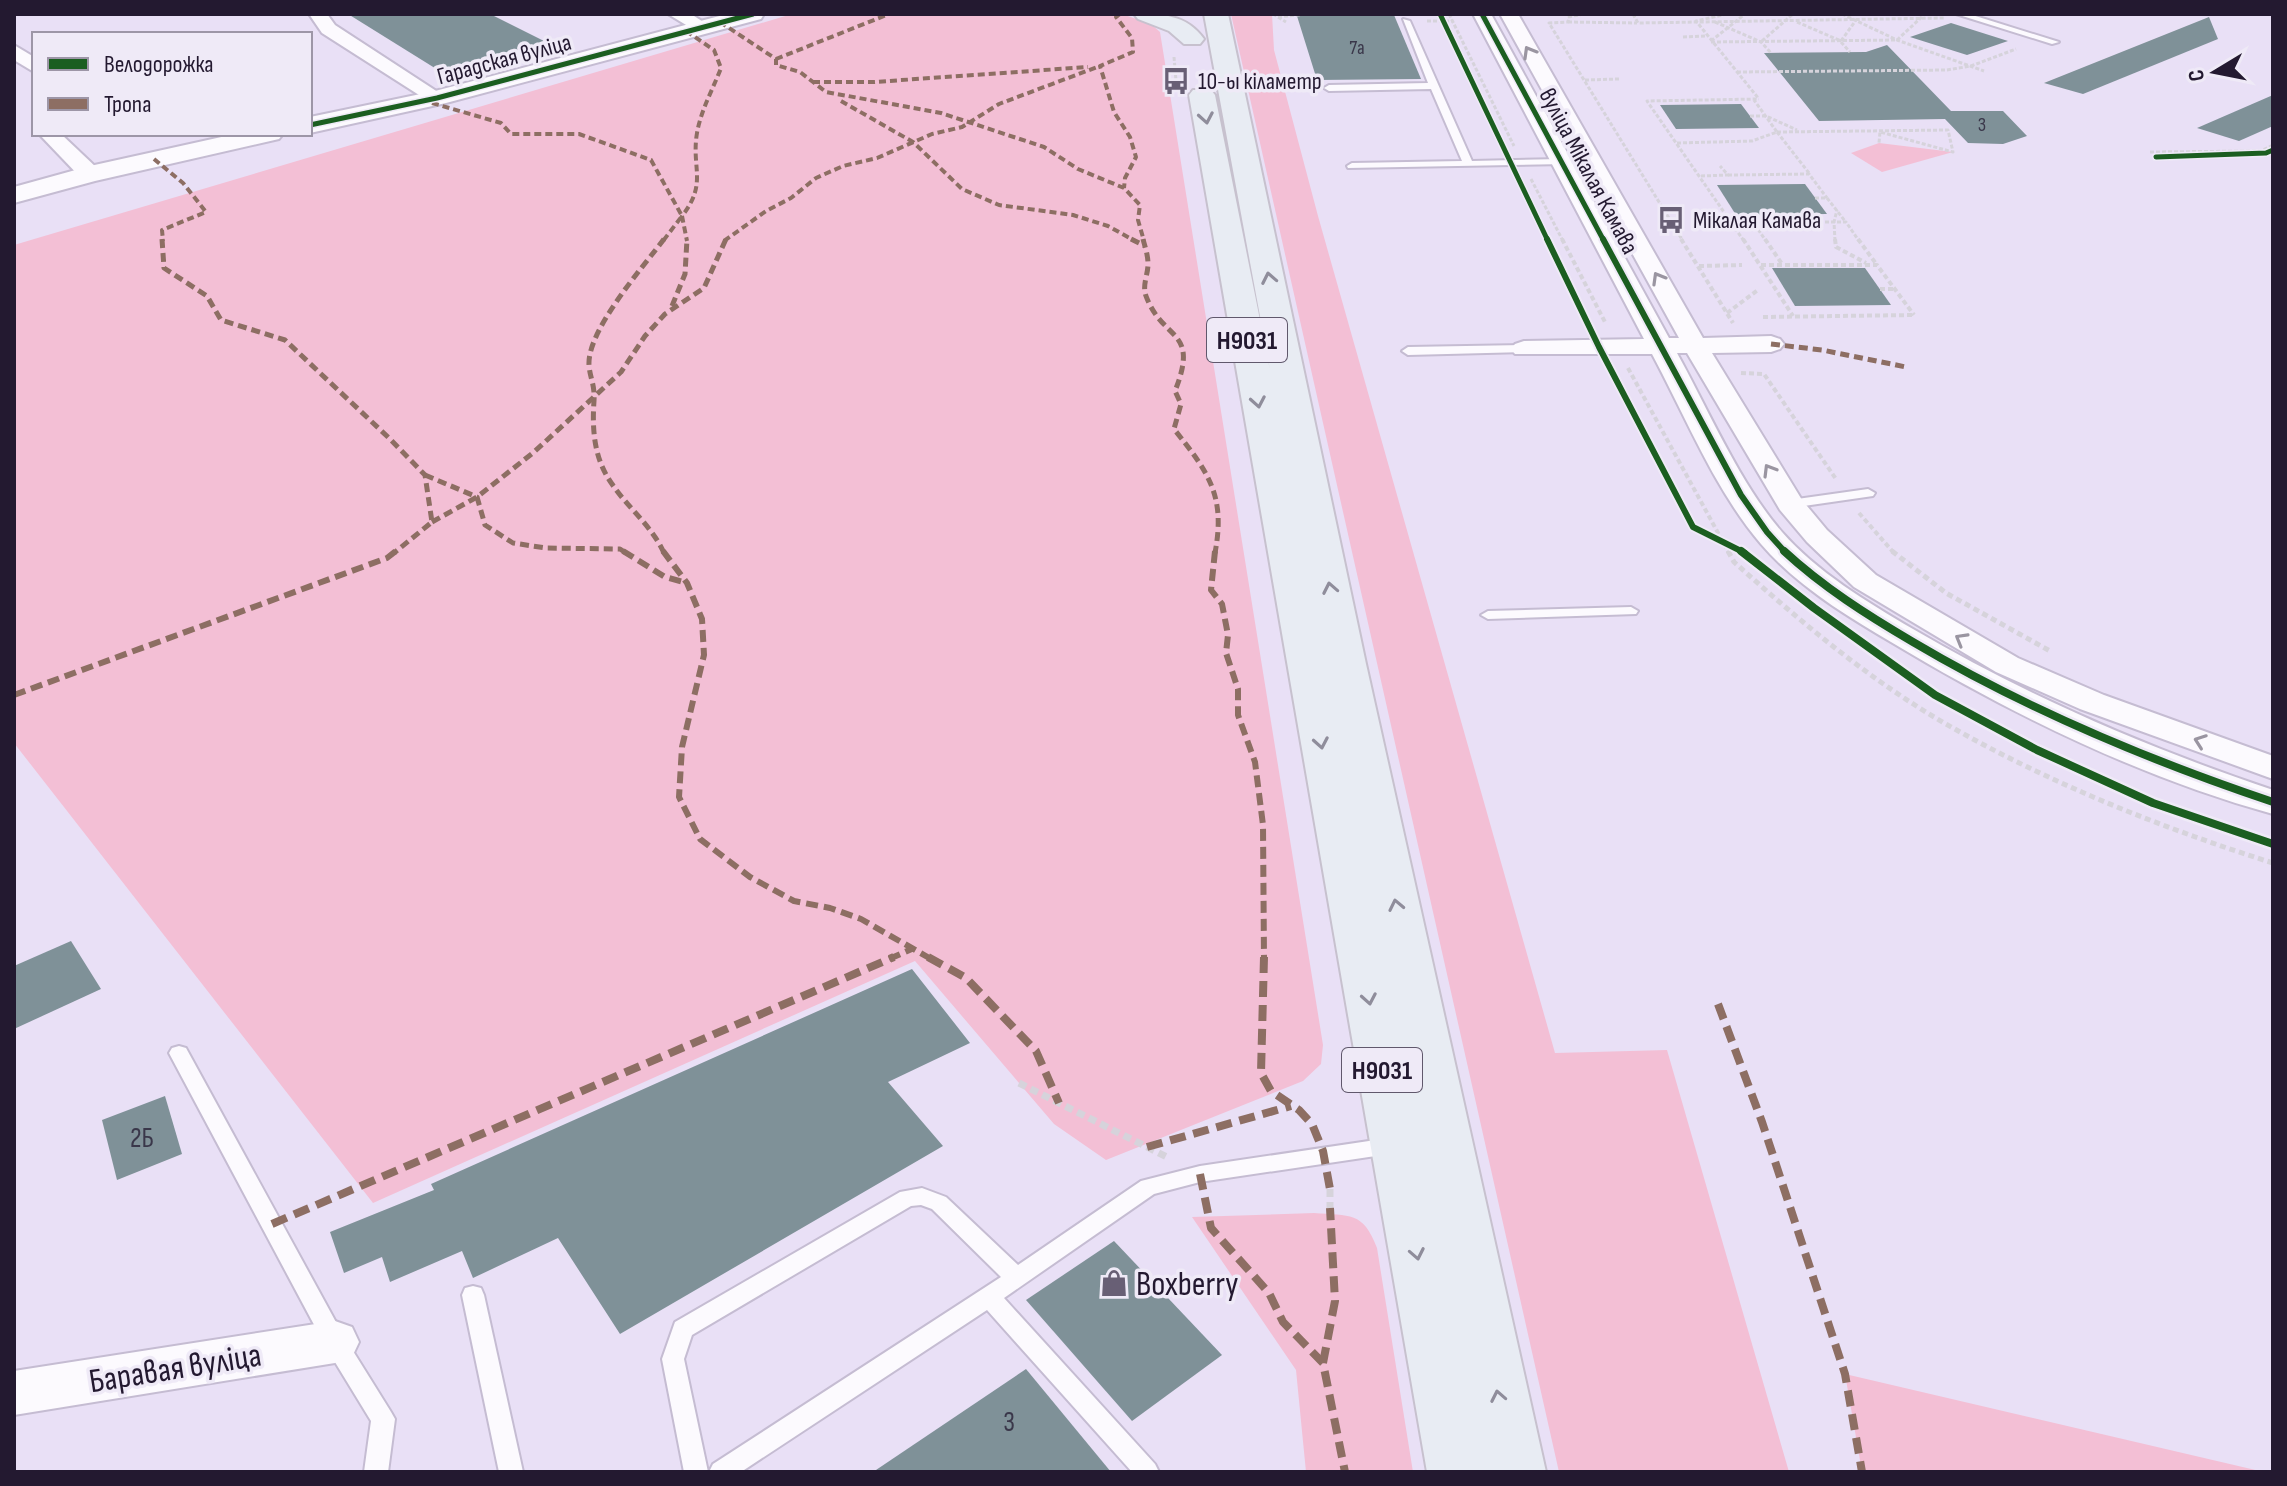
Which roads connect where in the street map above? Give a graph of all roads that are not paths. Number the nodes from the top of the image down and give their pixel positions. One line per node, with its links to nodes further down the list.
1 (318, 14): 16 (street)
2 (677, 14): 10 (street)
3 (753, 14): 10 (street, Гарадская вуліца)
4 (1146, 14): 9 (main road)
5 (1482, 14): 20 (street, вуліца Мікалая Камава)
6 (1509, 14): 27 (street, вуліца Мікалая Камава, one-way to 6)
7 (1960, 14): 11 (lane)
8 (1406, 21): 14 (lane)
9 (1199, 22): 37 (main road, Н9031)
10 (702, 27): 16 (street, Гарадская вуліца)
11 (2055, 42)
12 (14, 51): 13 (street)
13 (32, 64)
14 (1434, 86): 15 (lane); 21 (lane)
15 (1329, 88)
16 (437, 98): 17 (street, Гарадская вуліца)
17 (312, 125)
18 (51, 136): 23 (street)
19 (261, 136): 23 (street)
20 (1562, 162): 21 (lane); 26 (street, вуліца Мікалая Камава)
21 (1468, 164): 22 (lane)
22 (1352, 166)
23 (90, 174): 24 (street)
24 (14, 195)
25 (1771, 344): 27 (street)
26 (1660, 346): 27 (street); 28 (street); 35 (street, вуліца Мікалая Камава)
27 (1696, 346): 31 (street, вуліца Мікалая Камава, one-way to 27)
28 (1524, 349): 29 (lane)
29 (1408, 351)
30 (1868, 493): 31 (lane)
31 (1790, 504): 34 (street, вуліца Мікалая Камава, one-way to 31)
32 (1631, 611): 33 (lane)
33 (1488, 615)
34 (2273, 768)
35 (2273, 802)
36 (179, 1053): 41 (lane)
37 (1422, 1145): 38 (lane); 48 (main road, Н9031, one-way to 48); 49 (main road, Н9031, one-way to 37)
38 (1017, 1278): 40 (lane); 45 (lane)
39 (473, 1295): 44 (lane)
40 (989, 1297): 46 (lane); 47 (lane)
41 (335, 1342): 42 (street, Баравая вуліца); 43 (lane)
42 (14, 1393)
43 (376, 1472)
44 (511, 1472)
45 (696, 1472)
46 (721, 1472)
47 (1147, 1472)
48 (1459, 1472)
49 (1514, 1472)

